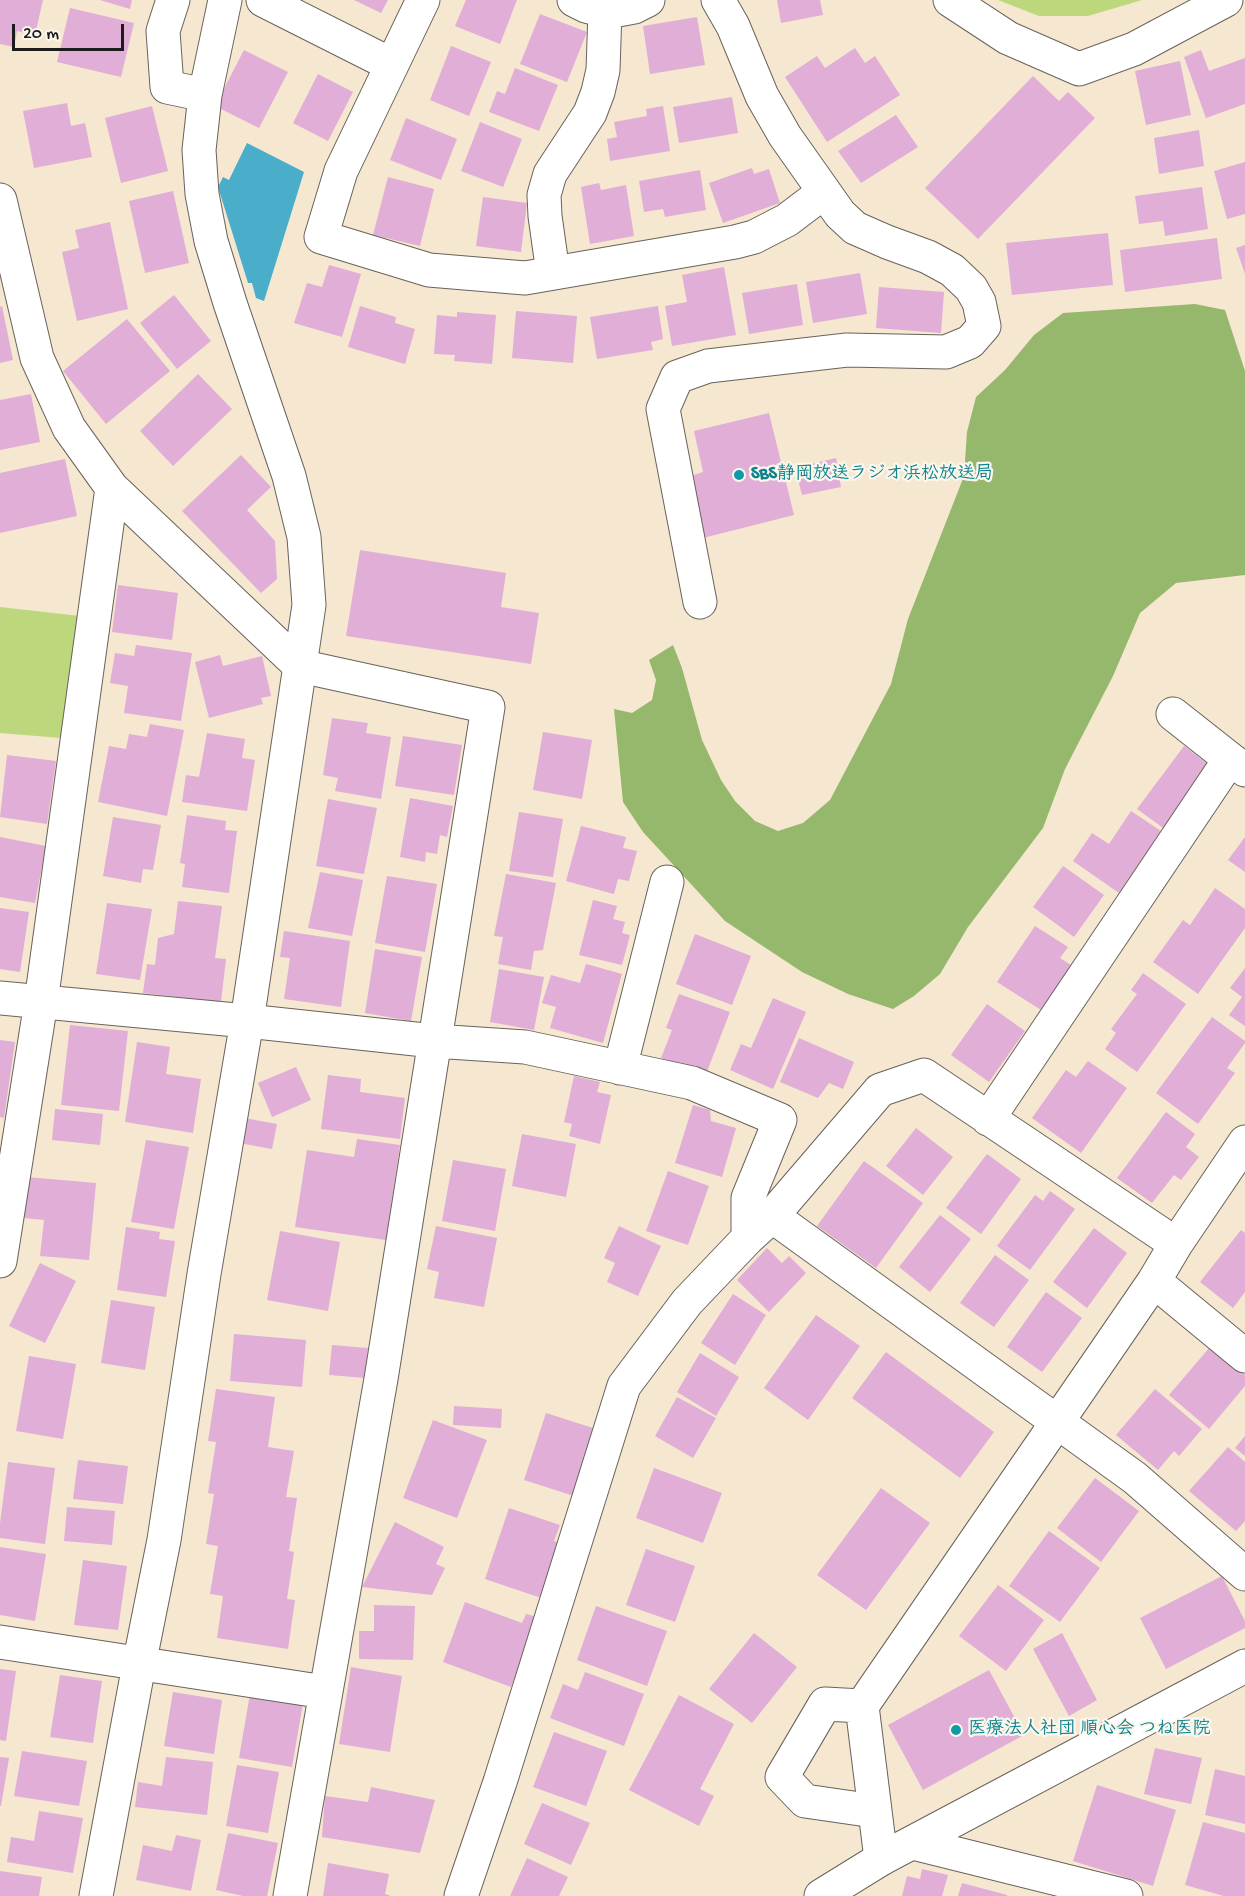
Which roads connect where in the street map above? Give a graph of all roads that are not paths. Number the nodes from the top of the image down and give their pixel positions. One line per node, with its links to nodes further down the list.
1 (173, 0): 12 (street)
2 (225, 0): 12 (street)
3 (263, 0): 11 (street)
4 (423, 0): 11 (street)
5 (574, 0): 10 (street)
6 (648, 0): 10 (street)
7 (950, 0): 8 (street)
8 (1226, 0)
9 (729, 9): 13 (street)
10 (605, 11): 15 (street)
11 (392, 65): 15 (street)
12 (205, 95): 18 (street)
13 (824, 192): 15 (street); 17 (street)
14 (0, 200): 16 (street)
15 (553, 273)
16 (112, 488): 18 (street); 23 (street)
17 (700, 602)
18 (300, 666): 24 (street); 25 (street)
19 (1173, 714): 20 (street)
20 (1238, 765): 27 (street)
21 (667, 882): 26 (street)
22 (0, 998): 23 (street)
23 (41, 1002): 24 (street); 31 (street)
24 (247, 1021): 25 (street); 37 (street)
25 (434, 1041): 26 (street); 39 (street)
26 (620, 1068): 29 (street)
27 (988, 1119): 29 (street); 30 (street)
28 (1245, 1142): 30 (street)
29 (760, 1227): 34 (street); 46 (street)
30 (1176, 1244): 32 (street)
31 (0, 1261)
32 (1154, 1281): 33 (street); 34 (street)
33 (1245, 1356)
34 (1057, 1422): 35 (street); 40 (street)
35 (1245, 1574)
36 (0, 1642): 37 (street)
37 (139, 1665): 39 (street); 44 (street)
38 (1245, 1666): 42 (street)
39 (325, 1692): 45 (street)
40 (862, 1706): 41 (street); 41 (street)
41 (874, 1811): 43 (street)
42 (914, 1843): 43 (street); 48 (street)
43 (880, 1859): 47 (street)
44 (96, 1896)
45 (290, 1896)
46 (461, 1896)
47 (821, 1896)
48 (1126, 1896)

